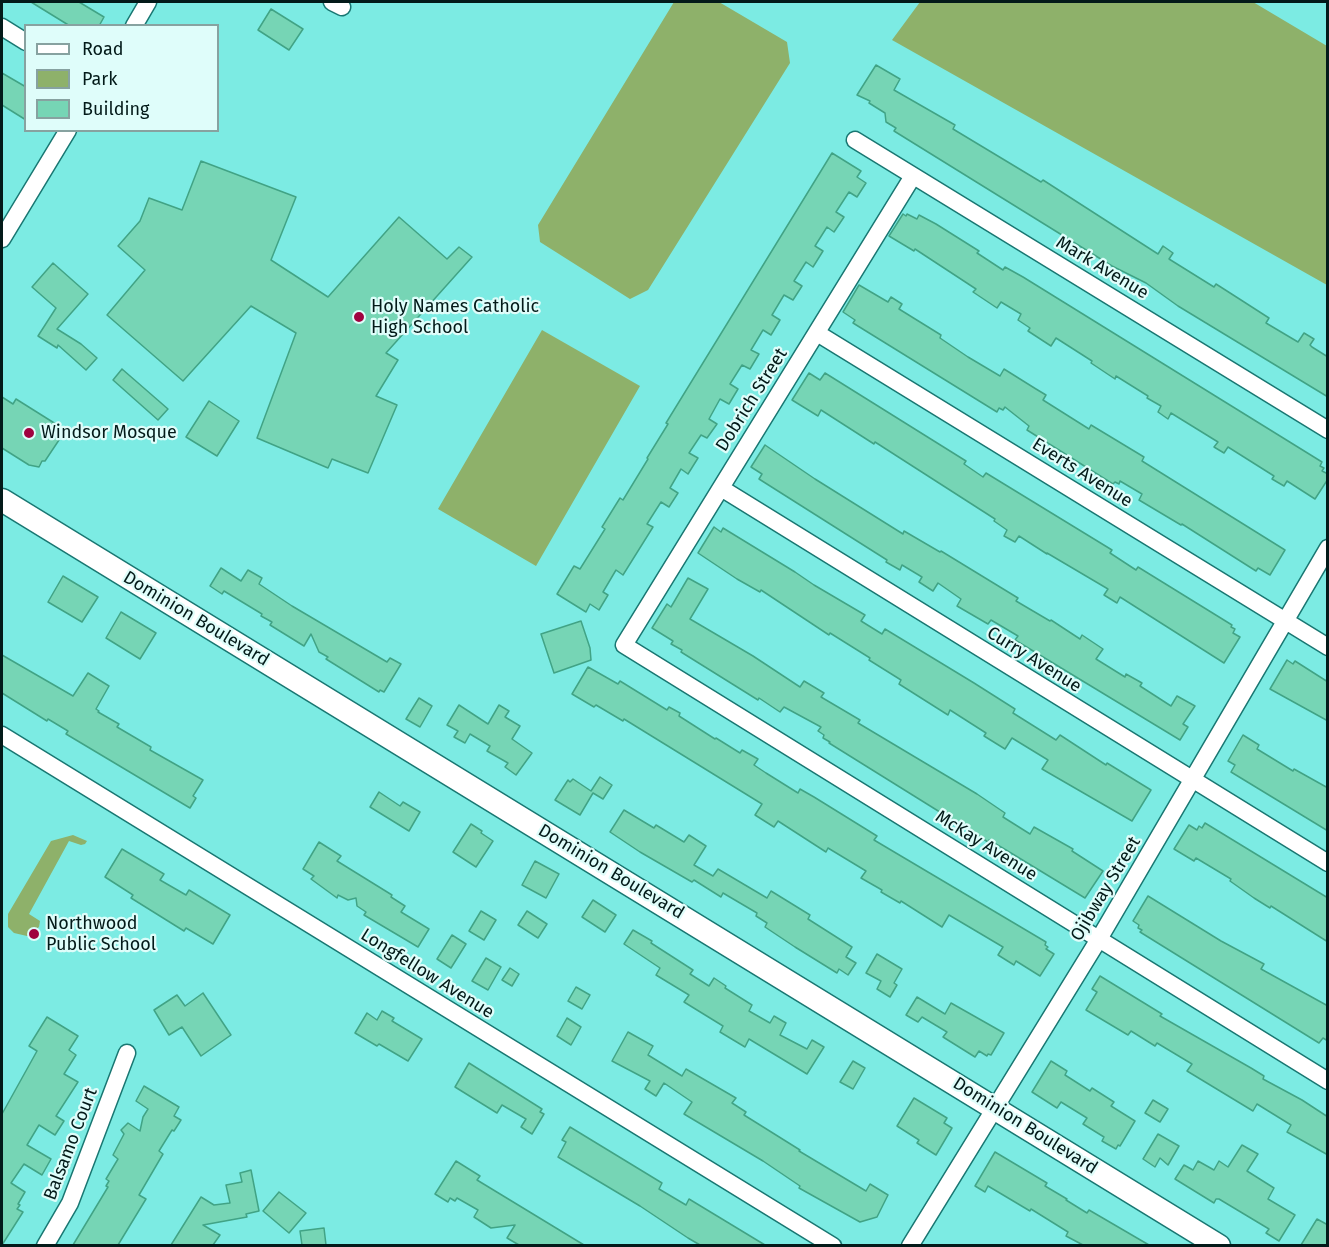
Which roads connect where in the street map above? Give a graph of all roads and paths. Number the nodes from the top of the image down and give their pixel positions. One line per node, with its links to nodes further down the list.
1 (148, 2): 2 (street)
2 (135, 24)
3 (2, 27): 4 (street)
4 (24, 41)
5 (67, 132): 8 (street)
6 (855, 140): 7 (street, Mark Avenue)
7 (913, 176): 9 (street, Dobrich Street); 10 (street, Mark Avenue)
8 (2, 239)
9 (817, 333): 11 (street, Dobrich Street); 14 (street, Everts Avenue)
10 (1328, 430)
11 (721, 488): 15 (street, Dobrich Street); 18 (street, Curry Avenue)
12 (2, 500): 23 (street, Dominion Boulevard)
13 (1328, 548): 14 (street, Ojibway Street)
14 (1285, 621): 16 (street, Everts Avenue); 18 (street, Ojibway Street)
15 (624, 645): 20 (street, McKay Avenue)
16 (1328, 647)
17 (2, 735): 25 (street, Longfellow Avenue)
18 (1193, 781): 19 (street, Curry Avenue); 20 (street, Ojibway Street)
19 (1328, 863)
20 (1099, 939): 22 (street, McKay Avenue); 23 (street, Ojibway Street)
21 (126, 1053): 24 (street, Balsamo Court)
22 (1328, 1081)
23 (994, 1107): 26 (street, Ojibway Street); 27 (street, Dominion Boulevard)
24 (45, 1245)
25 (833, 1245)
26 (910, 1245)
27 (1220, 1245)

